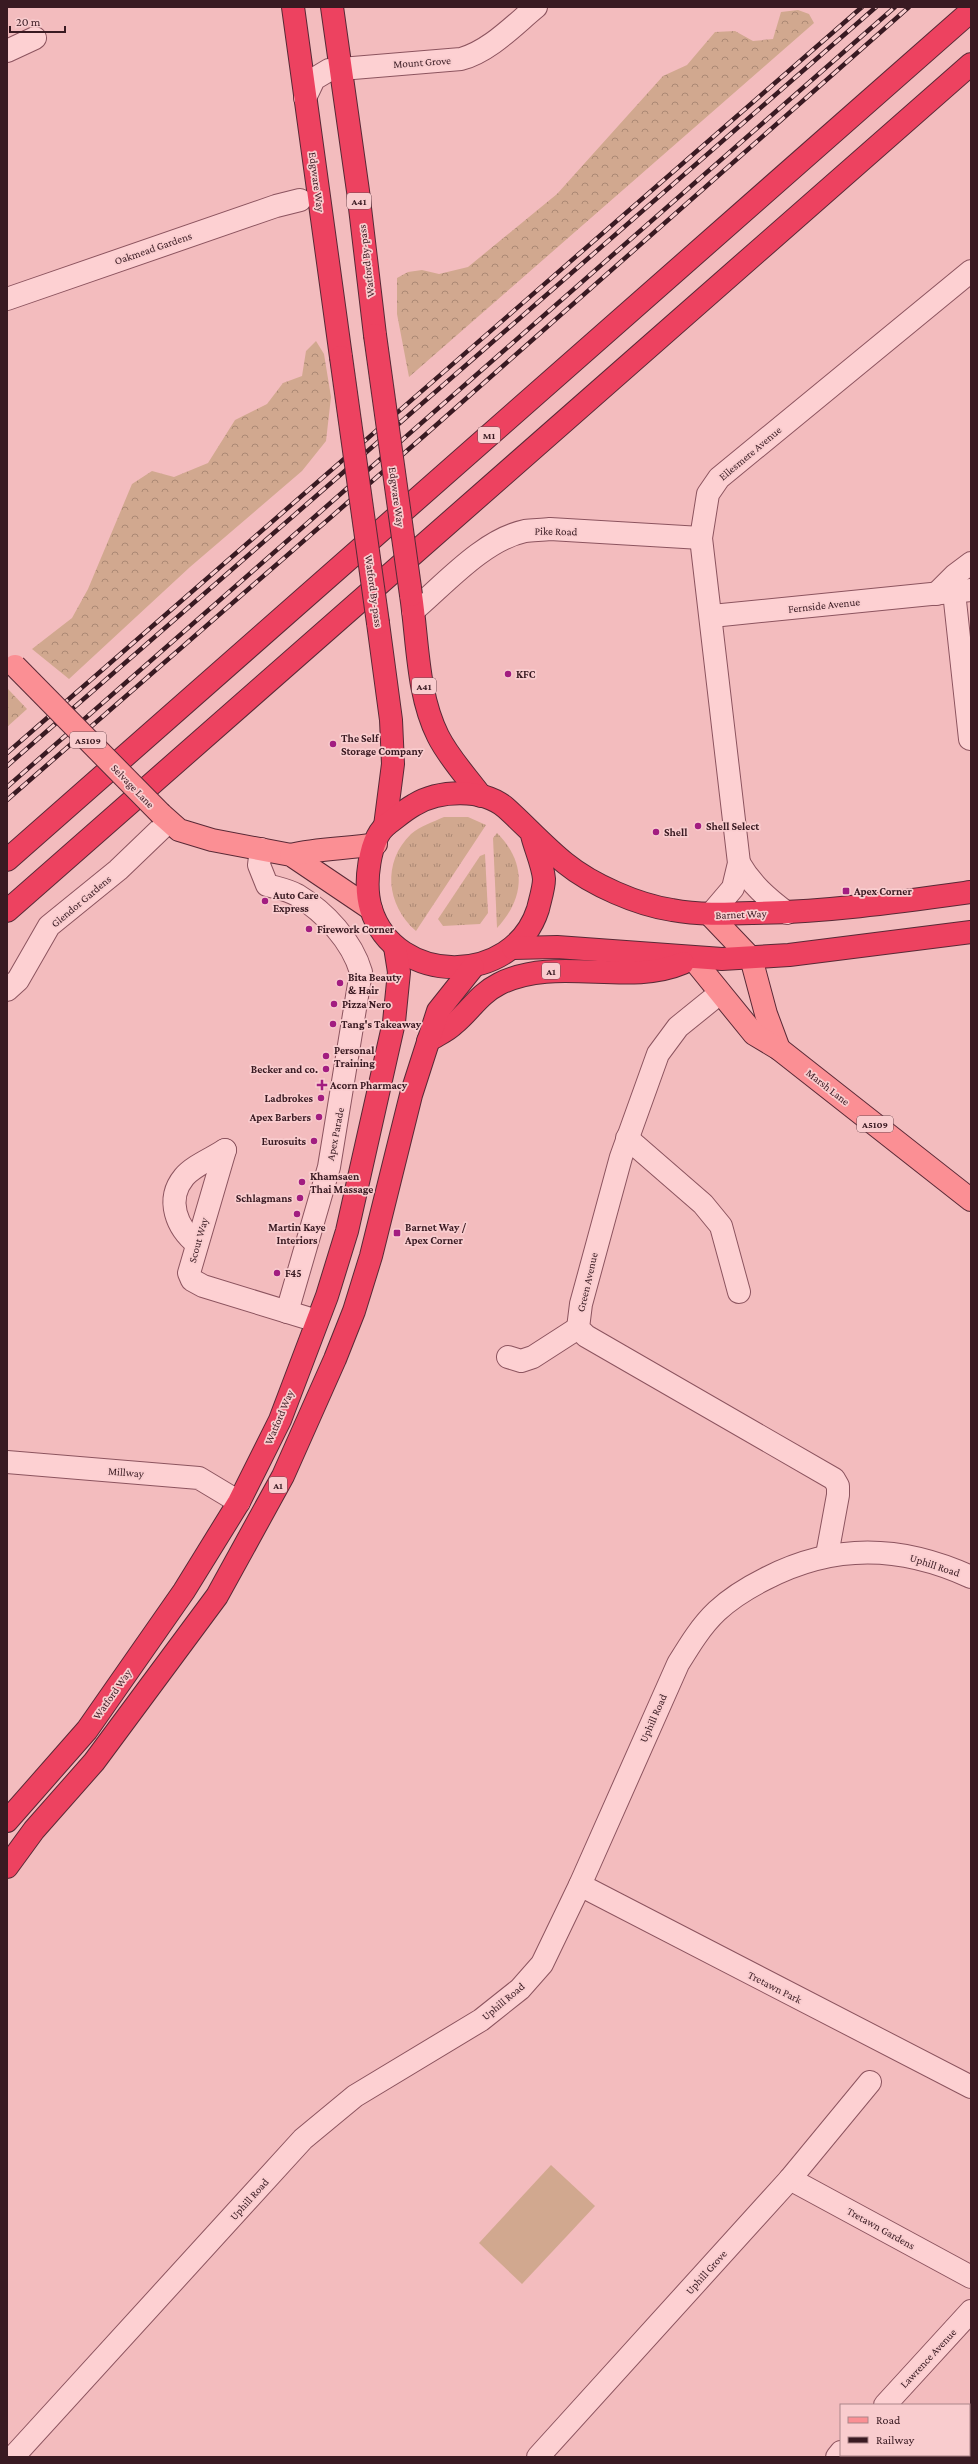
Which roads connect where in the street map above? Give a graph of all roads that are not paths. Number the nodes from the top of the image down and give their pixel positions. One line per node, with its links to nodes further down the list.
1 (294, 7): 9 (highway, Edgware Way)
2 (332, 7): 8 (highway, A41)
3 (536, 7): 8 (street, Mount Grove)
4 (971, 11): 28 (highway, M1)
5 (35, 38): 6 (street)
6 (7, 51)
7 (971, 64): 32 (highway)
8 (340, 68): 9 (street, Mount Grove); 13 (highway, Watford By-pass / A41)
9 (305, 98): 14 (highway, Edgware Way)
10 (300, 200): 12 (street, Oakmead Gardens)
11 (971, 271): 15 (street, Ellesmere Avenue)
12 (7, 299)
13 (375, 335): 18 (highway, Edgware Way / A41, bridge)
14 (341, 357): 24 (highway, Watford By-pass, bridge)
15 (701, 538): 18 (street, Pike Road); 19 (street, Ellesmere Avenue)
16 (971, 563): 17 (street)
17 (954, 592): 19 (street, Fernside Avenue); 21 (street)
18 (412, 603): 22 (highway, A41)
19 (712, 616): 29 (street, Ellesmere Avenue)
20 (11, 662): 23 (main road, Selvage Lane / A5109, bridge)
21 (970, 739)
22 (481, 796): 24 (highway); 25 (highway)
23 (164, 818): 26 (main road, Selvage Lane / A5109); 41 (street, Glendor Gardens)
24 (380, 835): 27 (main road, Selvage Lane / A5109); 31 (highway)
25 (532, 835): 34 (highway, Barnet Way); 37 (highway)
26 (261, 849): 27 (main road, Selvage Lane / A5109); 49 (street, Apex Parade)
27 (291, 855): 31 (main road, Selvage Lane / A5109)
28 (7, 860)
29 (739, 863): 33 (street, Ellesmere Avenue); 34 (street, Ellesmere Avenue)
30 (971, 892): 33 (highway, Barnet Way)
31 (371, 909): 36 (highway)
32 (7, 911)
33 (787, 913): 34 (highway, Barnet Way)
34 (710, 915): 38 (main road)
35 (971, 932): 38 (highway, A1)
36 (395, 947): 40 (highway); 50 (highway, Watford Way / A1)
37 (513, 948): 39 (highway, A1); 40 (highway)
38 (751, 958): 39 (highway, A1); 44 (main road)
39 (693, 959): 42 (main road, Marsh Lane / A5109); 43 (highway, A1)
40 (473, 967): 43 (highway, A1)
41 (7, 990)
42 (720, 993): 44 (main road, Marsh Lane / A5109); 45 (street, Green Avenue)
43 (428, 1040): 58 (highway, A1)
44 (779, 1049): 46 (main road, Marsh Lane / A5109)
45 (627, 1138): 48 (street); 51 (street, Green Avenue)
46 (971, 1200)
47 (197, 1244): 47 (street, Scout Way); 49 (street, Scout Way)
48 (738, 1292)
49 (287, 1312): 50 (street)
50 (317, 1321): 54 (highway, Watford Way / A1)
51 (578, 1328): 52 (street); 55 (street, Green Avenue)
52 (508, 1357)
53 (7, 1462): 54 (street, Millway)
54 (239, 1502): 57 (highway, Watford Way / A1)
55 (827, 1555): 56 (street, Uphill Road); 59 (street, Uphill Road)
56 (971, 1577)
57 (7, 1820)
58 (7, 1867)
59 (580, 1885): 61 (street, Tretawn Park); 66 (street, Uphill Road)
60 (870, 2082): 62 (street, Uphill Grove)
61 (971, 2087)
62 (790, 2179): 63 (street, Tretawn Gardens); 67 (street, Uphill Grove)
63 (971, 2277)
64 (971, 2311): 65 (street, Lawrence Avenue)
65 (885, 2404)
66 (12, 2457)
67 (538, 2457)

